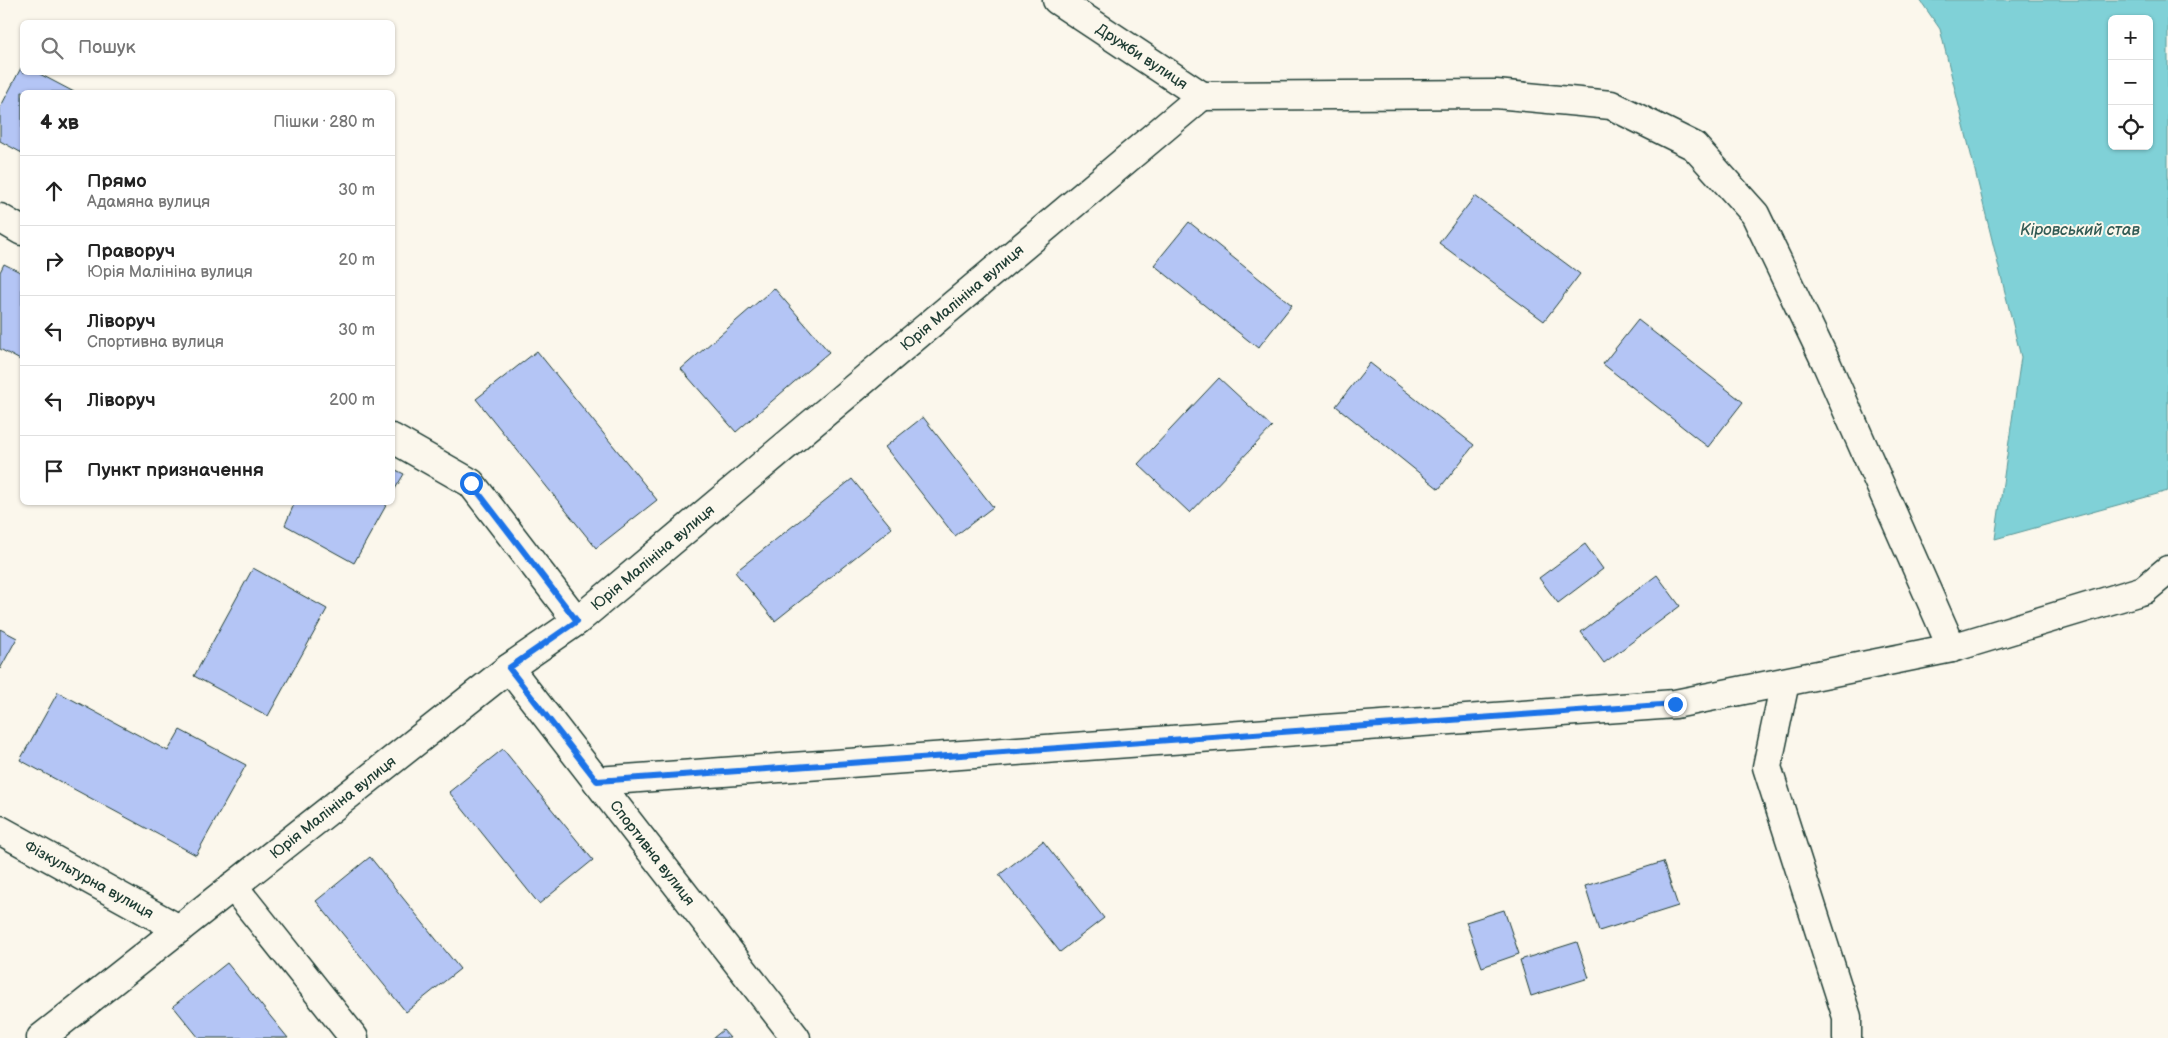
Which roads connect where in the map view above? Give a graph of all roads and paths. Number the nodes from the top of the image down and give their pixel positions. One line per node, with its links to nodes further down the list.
1 (1057, 0): 2 (street, Дружби вулиця)
2 (1202, 96): 7 (street, Юрія Малініна вулиця); 8 (street)
3 (0, 218): 4 (street)
4 (20, 230)
5 (395, 440): 7 (street)
6 (2168, 570): 8 (street)
7 (577, 621): 9 (street, Юрія Малініна вулиця)
8 (1952, 648): 10 (street)
9 (509, 668): 11 (street, Спортивна вулиця); 13 (street, Юрія Малініна вулиця)
10 (1785, 682): 11 (street); 18 (street)
11 (597, 781): 17 (street, Спортивна вулиця)
12 (0, 830): 14 (street, Фiзкультурна вулиця)
13 (234, 886): 14 (street, Юрія Малініна вулиця); 16 (street)
14 (179, 929): 15 (street, Юрія Малініна вулиця)
15 (41, 1038)
16 (354, 1038)
17 (796, 1038)
18 (1847, 1038)

